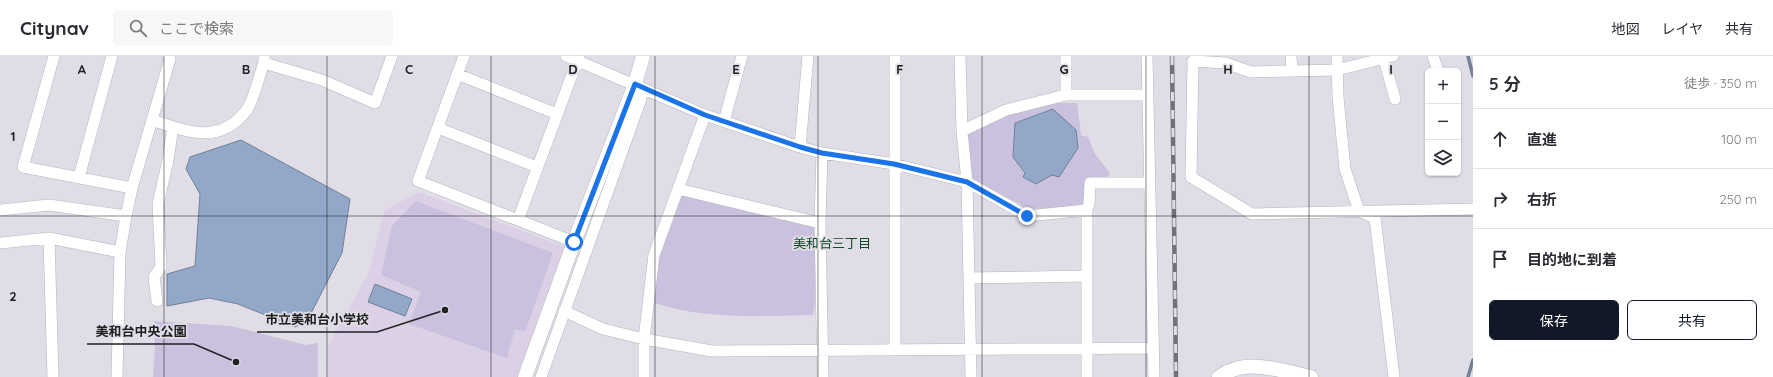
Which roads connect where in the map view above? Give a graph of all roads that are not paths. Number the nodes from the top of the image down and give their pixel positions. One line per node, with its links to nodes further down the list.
1 (54, 56): 40 (street)
2 (112, 56): 40 (street)
3 (168, 56): 31 (street)
4 (392, 56): 19 (street)
5 (464, 56): 24 (street)
6 (566, 56): 18 (street)
7 (643, 56): 25 (street)
8 (742, 56): 32 (street)
9 (808, 56): 36 (street)
10 (895, 56): 38 (street)
11 (960, 56): 35 (street)
12 (1066, 56): 27 (street)
13 (1147, 56): 26 (street)
14 (1291, 56): 23 (street)
15 (1337, 56): 22 (street)
16 (1433, 56): 21 (street)
17 (1389, 57): 22 (street); 28 (street)
18 (578, 58): 25 (street); 29 (street)
19 (264, 59): 33 (street)
20 (1225, 59): 23 (street); 48 (street)
21 (1437, 68)
22 (1337, 70): 23 (street); 48 (street)
23 (1292, 71)
24 (457, 74): 29 (street); 34 (street)
25 (638, 86): 30 (street); 53 (street); 59 (street)
26 (1148, 95): 27 (street); 42 (street)
27 (1066, 96): 35 (street)
28 (1396, 98)
29 (557, 114): 39 (street)
30 (705, 115): 32 (street); 44 (street)
31 (152, 120): 33 (street); 43 (street)
32 (724, 121): 36 (street)
33 (173, 127): 58 (street)
34 (438, 128): 39 (street); 50 (street)
35 (962, 131): 41 (street)
36 (800, 147): 37 (street)
37 (822, 153): 38 (street); 51 (street)
38 (894, 164): 41 (street); 65 (street)
39 (538, 167): 50 (street)
40 (79, 177): 43 (street)
41 (967, 182): 47 (street); 57 (street)
42 (1149, 183): 47 (street); 62 (street)
43 (132, 188): 49 (street)
44 (678, 189): 51 (street); 60 (street)
45 (1473, 209): 48 (street)
46 (0, 210): 49 (street)
47 (1087, 210): 56 (street)
48 (1359, 211): 78 (street)
49 (126, 216): 55 (street)
50 (518, 220): 53 (street)
51 (820, 223): 63 (street)
52 (49, 238): 54 (street); 55 (street); 67 (street)
53 (574, 242): 69 (street)
54 (0, 243)
55 (120, 252): 68 (street)
56 (1087, 276): 57 (street); 61 (street)
57 (969, 278): 64 (street)
58 (157, 301)
59 (564, 311): 60 (street); 70 (street)
60 (644, 339): 63 (street); 71 (street)
61 (1087, 348): 62 (street); 64 (street); 74 (street)
62 (1153, 348): 75 (street)
63 (823, 349): 65 (street); 72 (street)
64 (971, 349): 65 (street); 73 (street)
65 (895, 350)
66 (1260, 372): 76 (street); 77 (street)
67 (54, 377)
68 (117, 377)
69 (526, 377)
70 (541, 377)
71 (644, 377)
72 (823, 377)
73 (971, 377)
74 (1087, 377)
75 (1154, 377)
76 (1219, 377)
77 (1310, 377)
78 (1394, 377)

